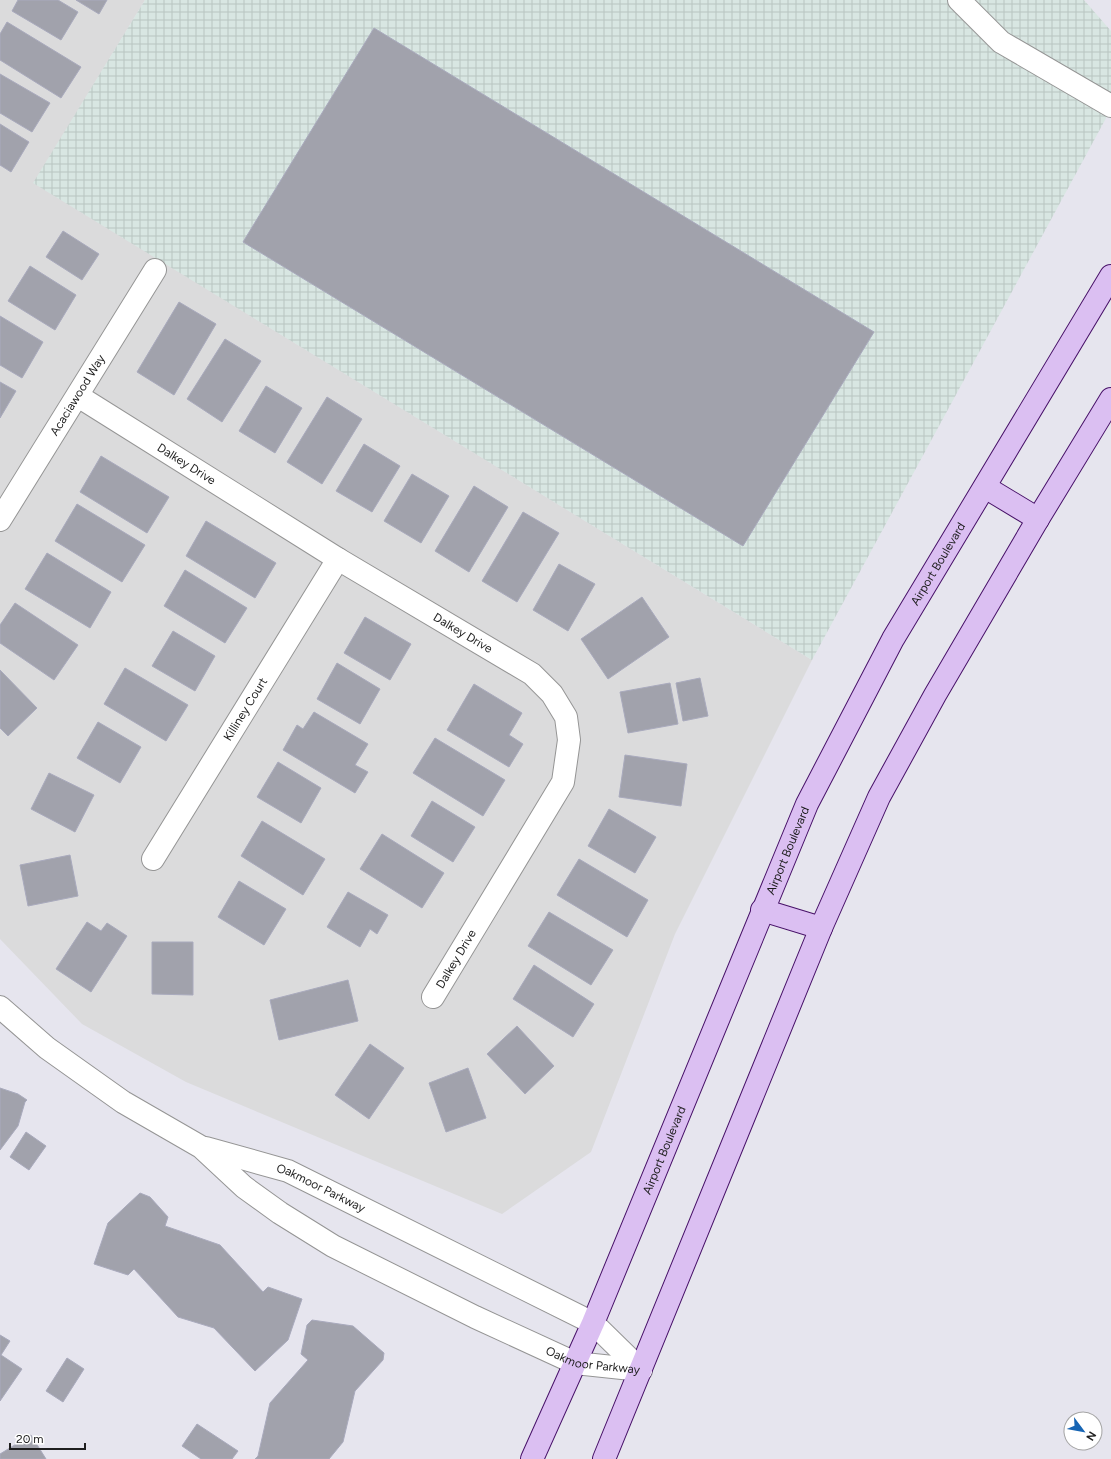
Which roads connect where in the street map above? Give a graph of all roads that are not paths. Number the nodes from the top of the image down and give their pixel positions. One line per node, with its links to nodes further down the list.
1 (959, 0): 2 (street)
2 (1111, 106)
3 (155, 270): 5 (street, Acaciawood Way)
4 (1111, 276): 7 (main road, Airport Boulevard)
5 (78, 396): 9 (street, Acaciawood Way); 10 (street, Dalkey Drive)
6 (1111, 399): 8 (main road)
7 (985, 487): 8 (main road); 12 (main road, Airport Boulevard)
8 (1038, 519): 13 (main road)
9 (0, 520)
10 (338, 558): 11 (street, Killiney Court); 14 (street, Dalkey Drive)
11 (153, 859)
12 (762, 910): 13 (main road); 17 (main road, Airport Boulevard)
13 (821, 928): 19 (main road)
14 (433, 997)
15 (0, 1007): 16 (street, Oakmoor Parkway)
16 (201, 1147): 17 (street, Oakmoor Parkway); 18 (street, Oakmoor Parkway)
17 (593, 1323): 18 (main road, Airport Boulevard); 19 (street, Oakmoor Parkway)
18 (575, 1363): 19 (street, Oakmoor Parkway); 20 (main road, Airport Boulevard)
19 (641, 1370): 21 (main road)
20 (532, 1459)
21 (604, 1459)

